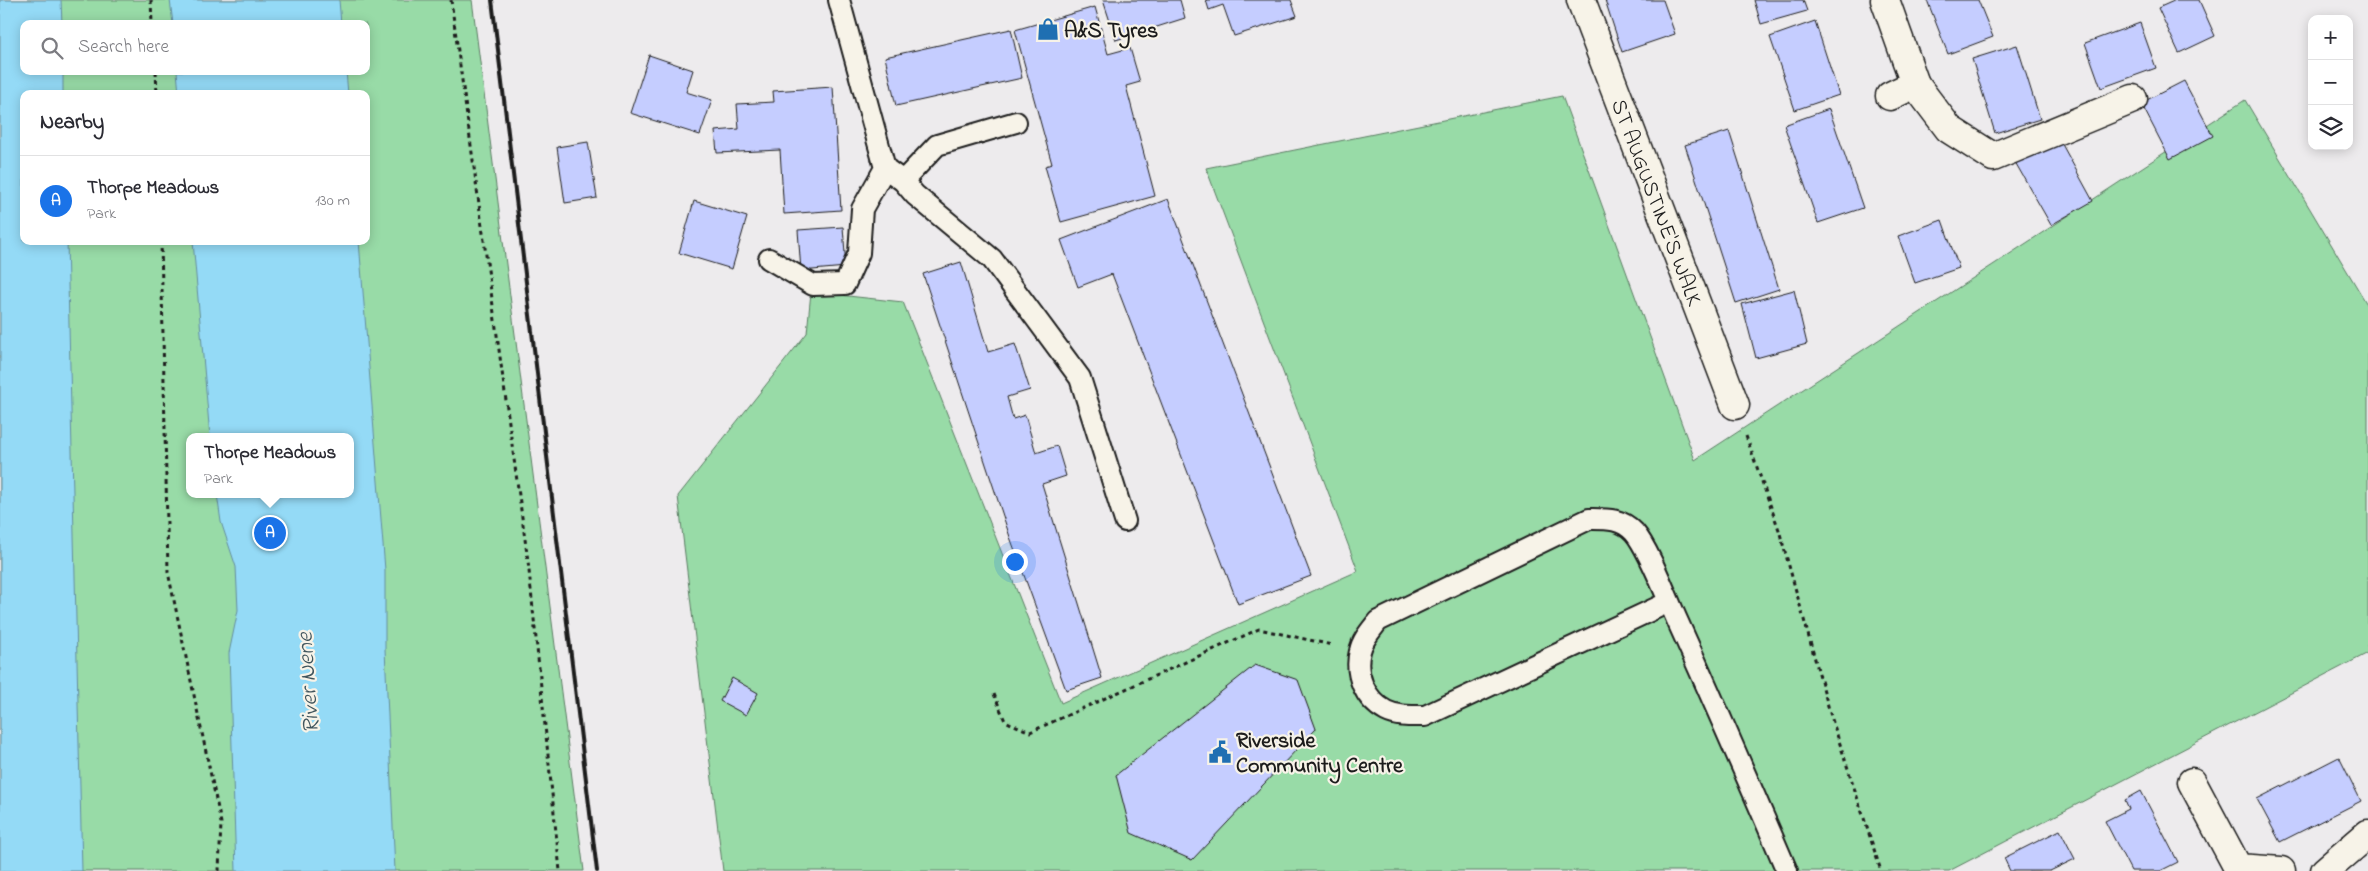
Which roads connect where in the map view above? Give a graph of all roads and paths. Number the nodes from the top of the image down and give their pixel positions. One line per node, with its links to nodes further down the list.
1 (151, 0): 6 (path)
2 (452, 0): 25 (path)
3 (839, 0): 13 (lane)
4 (1581, 0): 17 (street, ST AUGUSTINE'S WALK)
5 (1885, 0): 8 (street)
6 (152, 20)
7 (156, 75): 9 (path)
8 (1915, 84): 10 (street); 11 (street)
9 (158, 90)
10 (1890, 96)
11 (2133, 99)
12 (1016, 122): 14 (lane)
13 (885, 168): 14 (lane); 16 (lane)
14 (904, 181): 18 (lane)
15 (161, 245): 24 (path)
16 (769, 259)
17 (1735, 405): 27 (path)
18 (1125, 521)
19 (1669, 602): 20 (lane); 20 (lane); 26 (lane)
20 (1360, 651): 21 (path)
21 (994, 694)
22 (2192, 782): 28 (street)
23 (2368, 834): 29 (street)
24 (219, 871)
25 (560, 871)
26 (1787, 871)
27 (1882, 871)
28 (2281, 871)
29 (2326, 871)

